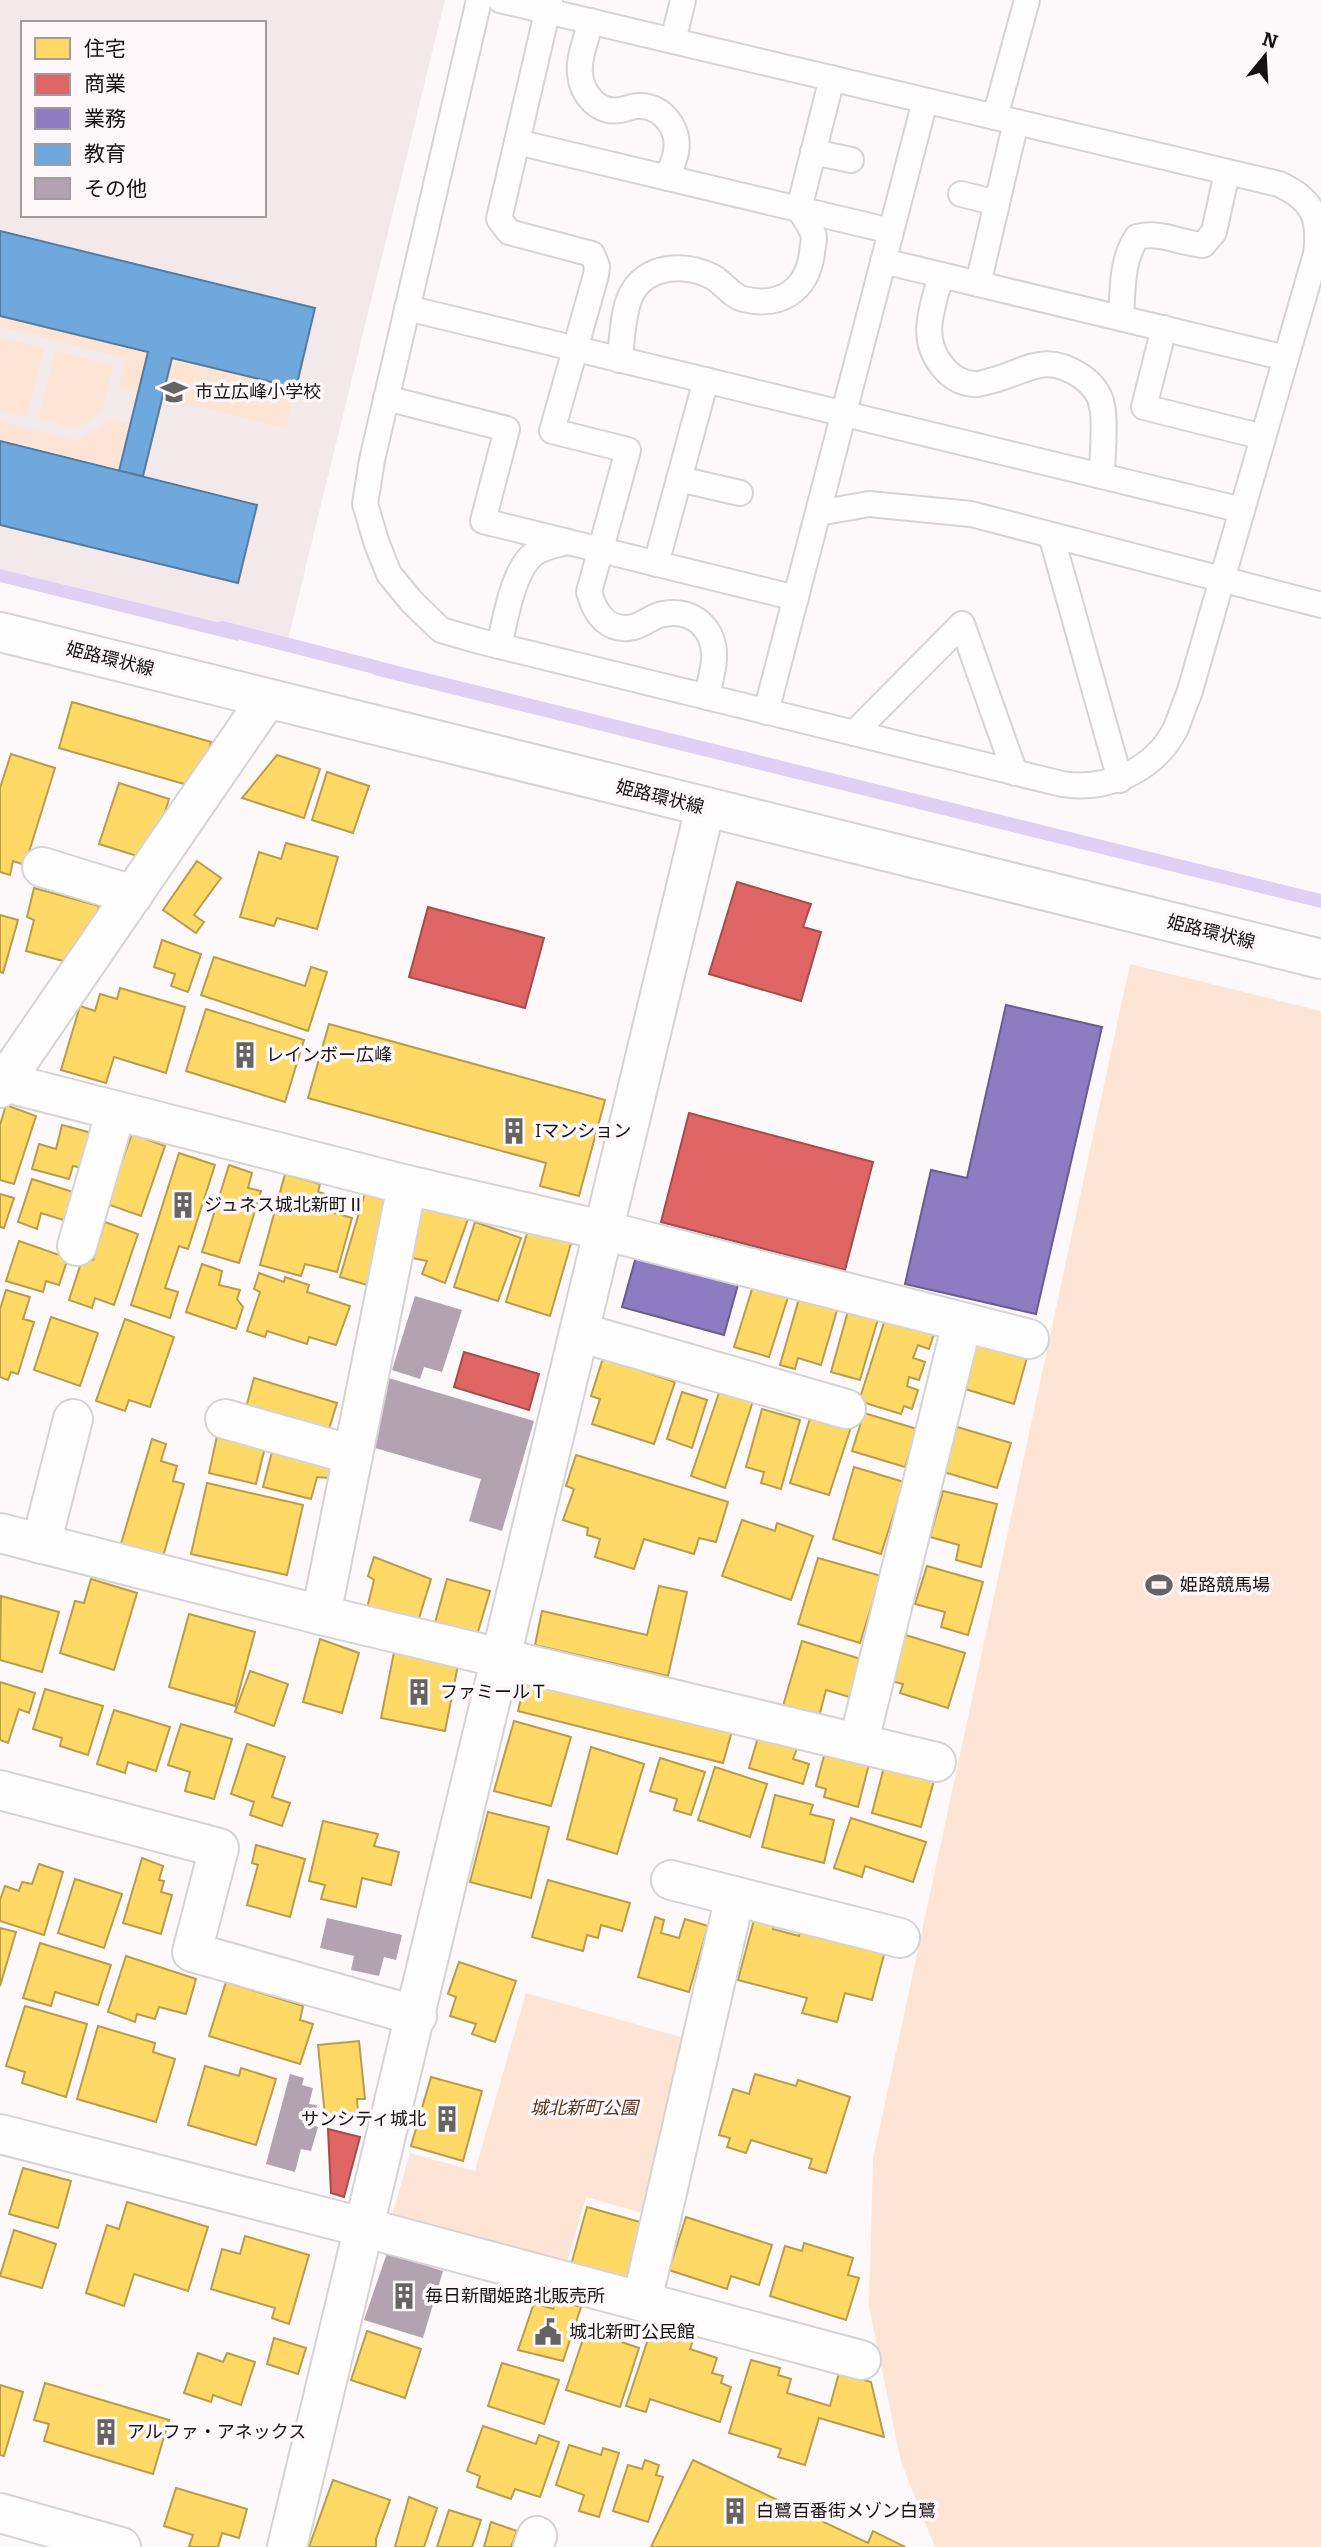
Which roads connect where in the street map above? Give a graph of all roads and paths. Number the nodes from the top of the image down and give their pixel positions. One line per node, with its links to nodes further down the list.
1 (479, 0): 23 (lane)
2 (500, 0): 5 (lane)
3 (683, 0): 7 (lane)
4 (1027, 0): 10 (lane)
5 (549, 5): 6 (lane); 11 (lane)
6 (591, 21): 7 (lane); 15 (lane)
7 (673, 41): 8 (lane)
8 (832, 78): 9 (lane); 12 (lane)
9 (925, 101): 10 (lane); 19 (lane)
10 (1006, 120): 14 (lane); 17 (lane)
11 (517, 142): 15 (lane); 26 (lane)
12 (813, 152): 13 (lane); 18 (lane)
13 (852, 160)
14 (1227, 172): 24 (lane); 27 (lane)
15 (668, 178): 18 (lane)
16 (961, 194): 17 (lane)
17 (998, 203): 22 (lane)
18 (799, 209): 19 (lane); 28 (lane)
19 (891, 231): 20 (lane)
20 (883, 261): 21 (lane); 31 (lane)
21 (941, 275): 22 (lane); 33 (lane)
22 (978, 284): 24 (lane)
23 (407, 308): 26 (lane); 30 (lane)
24 (1121, 318): 25 (lane)
25 (1164, 328): 27 (lane); 32 (lane)
26 (576, 349): 28 (lane); 40 (lane)
27 (1286, 358): 32 (lane)
28 (619, 360): 29 (lane)
29 (706, 380): 31 (lane); 34 (lane)
30 (386, 398): 39 (lane); 46 (lane)
31 (843, 414): 33 (lane); 37 (lane)
32 (1263, 437): 36 (lane)
33 (1102, 476): 36 (lane)
34 (679, 479): 35 (lane); 41 (lane)
35 (740, 493)
36 (1242, 510): 42 (lane)
37 (818, 513): 38 (lane); 43 (lane)
38 (1051, 535): 42 (lane); 52 (lane)
39 (567, 542): 40 (lane); 46 (lane)
40 (601, 550): 41 (lane); 47 (lane)
41 (656, 564): 43 (lane)
42 (1221, 581): 44 (lane); 52 (lane)
43 (796, 598): 49 (lane)
44 (1321, 605)
45 (0, 632): 48 (street, 姫路環状線)
46 (499, 646): 47 (lane)
47 (707, 697): 49 (lane)
48 (267, 699): 53 (street, 姫路環状線); 55 (street)
49 (766, 712): 50 (lane)
50 (854, 733): 51 (lane); 51 (lane)
51 (1015, 773): 52 (lane)
52 (1120, 780)
53 (705, 808): 56 (street, 姫路環状線); 60 (street)
54 (42, 867): 55 (street)
55 (133, 895): 57 (street)
56 (1321, 959)
57 (2, 1084): 58 (street)
58 (116, 1111): 59 (street); 61 (street)
59 (407, 1185): 60 (street); 68 (street)
60 (606, 1231): 62 (street); 63 (street)
61 (77, 1246)
62 (962, 1323): 64 (street); 73 (street)
63 (582, 1333): 65 (street); 72 (street)
64 (1029, 1339)
65 (846, 1409)
66 (73, 1419): 70 (street)
67 (225, 1419): 68 (street)
68 (353, 1455): 71 (street)
69 (0, 1533): 70 (street)
70 (41, 1544): 71 (street)
71 (321, 1615): 72 (street)
72 (503, 1658): 73 (street); 79 (street)
73 (859, 1741): 74 (street)
74 (936, 1762)
75 (0, 1790): 79 (street)
76 (671, 1880): 77 (street)
77 (735, 1896): 78 (street); 82 (street)
78 (900, 1938)
79 (418, 2016): 81 (street)
80 (0, 2135): 81 (street)
81 (366, 2228): 82 (street); 86 (street)
82 (642, 2301): 83 (street)
83 (861, 2360)
84 (0, 2513): 85 (street)
85 (121, 2547)
86 (287, 2547)

